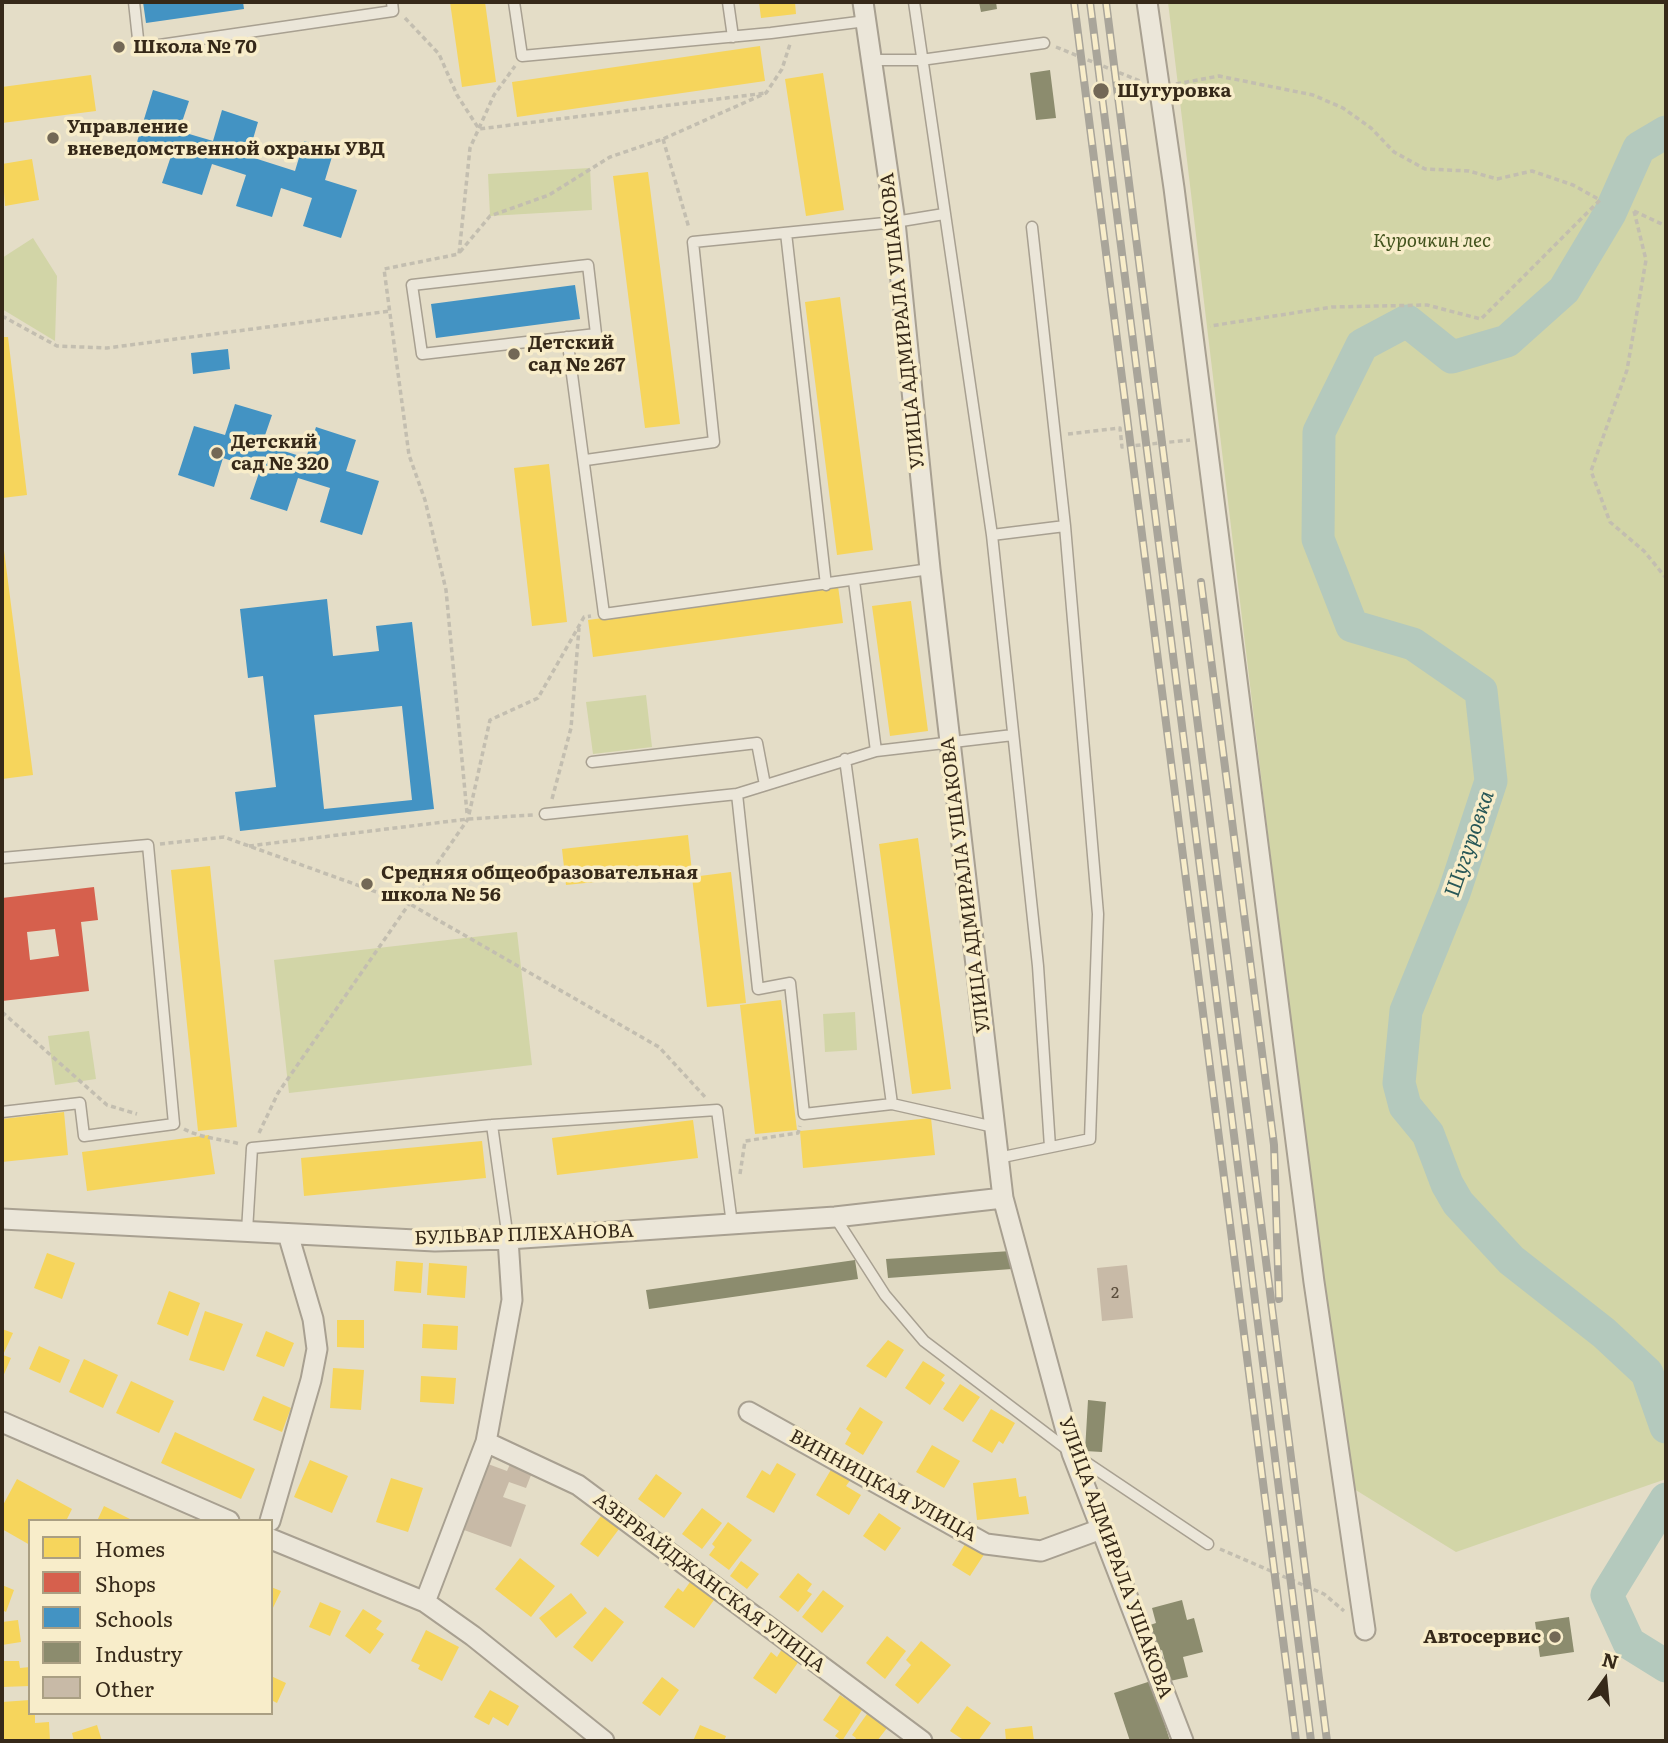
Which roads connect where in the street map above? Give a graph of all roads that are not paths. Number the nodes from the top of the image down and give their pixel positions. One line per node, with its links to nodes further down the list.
1 (134, 2): 6 (lane)
2 (514, 2): 8 (lane)
3 (728, 2): 8 (lane)
4 (914, 2): 11 (lane)
5 (1147, 2): 55 (street)
6 (393, 6)
7 (865, 11): 8 (lane); 10 (street, УЛИЦА АДМИРАЛА УШАКОВА)
8 (733, 37)
9 (1044, 43): 11 (lane)
10 (872, 60): 11 (lane); 13 (street, УЛИЦА АДМИРАЛА УШАКОВА)
11 (920, 60): 12 (lane)
12 (944, 214): 13 (lane); 19 (lane)
13 (895, 222): 15 (lane); 20 (street, УЛИЦА АДМИРАЛА УШАКОВА)
14 (1032, 227): 18 (lane)
15 (786, 233): 17 (lane); 22 (lane)
16 (567, 337): 16 (lane); 17 (lane)
17 (586, 460): 22 (lane)
18 (1065, 526): 19 (lane); 36 (lane)
19 (992, 535): 23 (lane)
20 (930, 569): 21 (lane); 24 (street, УЛИЦА АДМИРАЛА УШАКОВА)
21 (854, 581): 22 (lane); 25 (lane)
22 (826, 584)
23 (1013, 735): 24 (lane); 36 (lane)
24 (949, 741): 25 (lane); 35 (street, УЛИЦА АДМИРАЛА УШАКОВА)
25 (876, 751): 26 (lane)
26 (845, 759): 28 (lane); 32 (lane)
27 (592, 762): 28 (lane)
28 (765, 785): 29 (lane)
29 (737, 794): 30 (lane); 32 (lane)
30 (545, 814)
31 (2, 858): 33 (lane)
32 (892, 1104): 35 (lane)
33 (2, 1112)
34 (492, 1125): 41 (lane); 42 (lane); 44 (lane)
35 (994, 1127): 37 (street, УЛИЦА АДМИРАЛА УШАКОВА)
36 (1050, 1147): 37 (lane)
37 (998, 1158): 38 (street, УЛИЦА АДМИРАЛА УШАКОВА)
38 (1003, 1198): 39 (street, БУЛЬВАР ПЛЕХАНОВА); 48 (street, УЛИЦА АДМИРАЛА УШАКОВА)
39 (835, 1217): 41 (street, БУЛЬВАР ПЛЕХАНОВА); 48 (lane)
40 (2, 1219): 42 (street, БУЛЬВАР ПЛЕХАНОВА)
41 (732, 1224): 44 (street, БУЛЬВАР ПЛЕХАНОВА)
42 (247, 1231): 43 (street, БУЛЬВАР ПЛЕХАНОВА)
43 (288, 1234): 44 (street, БУЛЬВАР ПЛЕХАНОВА); 50 (street)
44 (508, 1240): 47 (street)
45 (749, 1412): 51 (street, ВИННИЦКАЯ УЛИЦА)
46 (2, 1422): 49 (street)
47 (486, 1442): 54 (street); 57 (street, АЗЕРБАЙДЖАНСКАЯ УЛИЦА)
48 (1072, 1453): 51 (street, УЛИЦА АДМИРАЛА УШАКОВА); 53 (lane)
49 (224, 1519)
50 (271, 1519)
51 (1101, 1529): 58 (street, УЛИЦА АДМИРАЛА УШАКОВА)
52 (273, 1540): 54 (street)
53 (1208, 1545)
54 (425, 1602): 56 (street)
55 (1363, 1623)
56 (604, 1741)
57 (922, 1741)
58 (1183, 1741)

